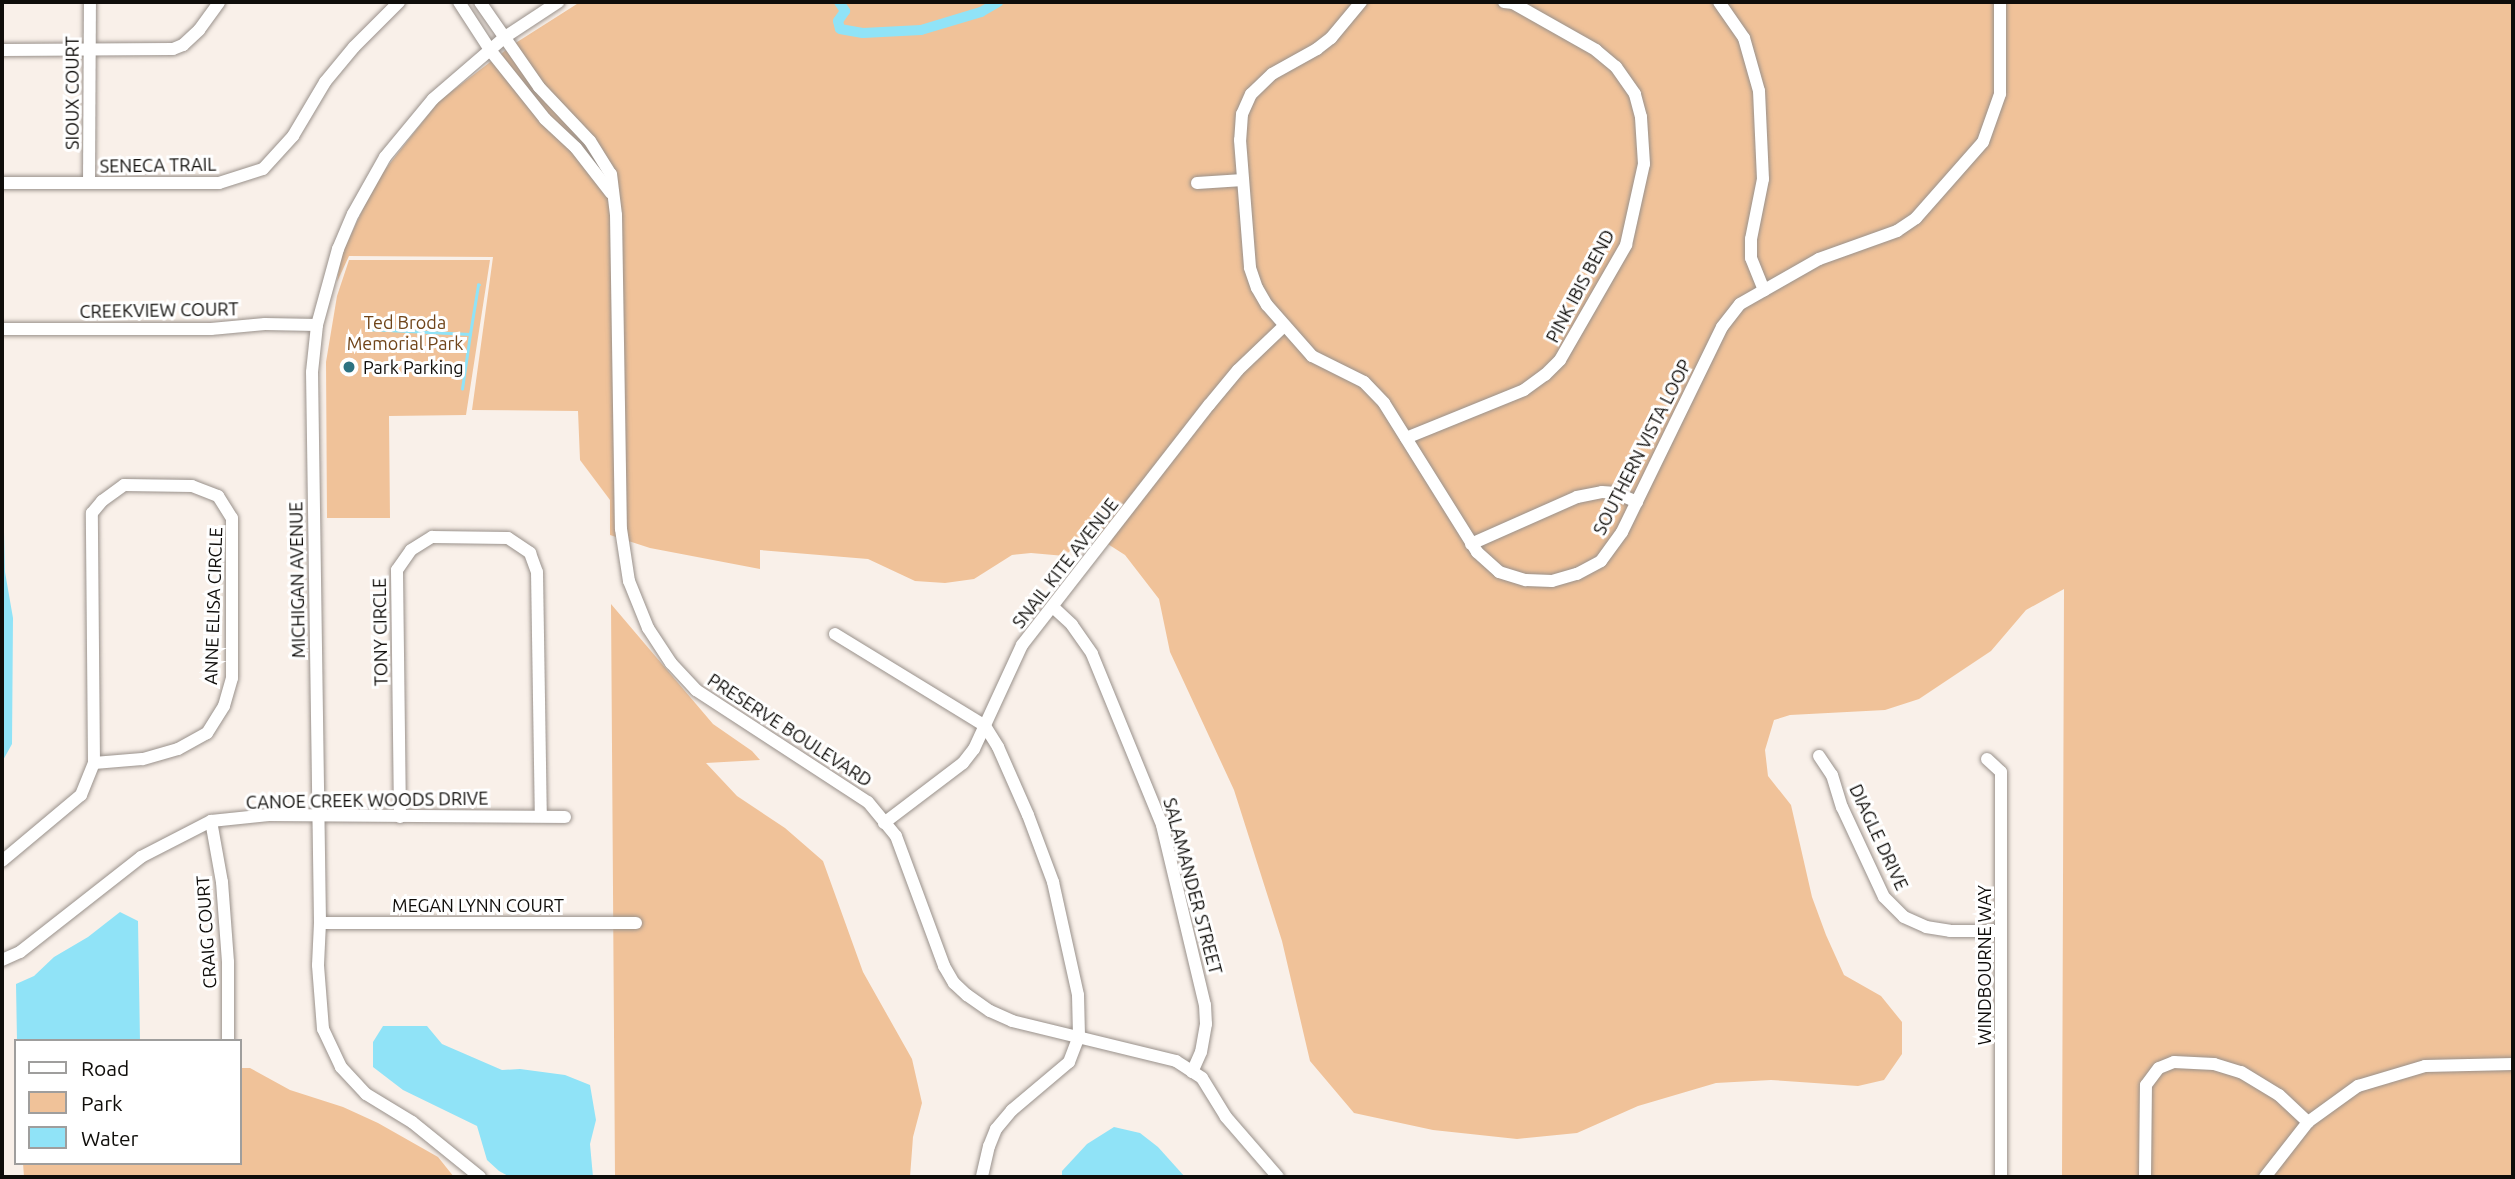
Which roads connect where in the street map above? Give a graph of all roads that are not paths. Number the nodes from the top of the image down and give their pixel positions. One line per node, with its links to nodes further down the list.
1 (90, 2): 13 (street, SIOUX COURT)
2 (219, 2): 13 (street)
3 (399, 2): 17 (street, SENECA TRAIL)
4 (459, 2): 14 (street, PRESERVE BOULEVARD)
5 (480, 2): 11 (street, PRESERVE BOULEVARD)
6 (558, 2): 11 (street, MICHIGAN AVENUE)
7 (1361, 2): 15 (street, SOUTHERN VISTA LOOP)
8 (1504, 2): 24 (street, PINK IBIS BEND)
9 (1719, 2): 20 (street)
10 (2000, 2): 20 (street, SOUTHERN VISTA LOOP)
11 (505, 37): 14 (street, MICHIGAN AVENUE); 19 (street, PRESERVE BOULEVARD)
12 (2, 50): 13 (street)
13 (89, 50): 17 (street, SIOUX COURT)
14 (490, 50): 19 (street, PRESERVE BOULEVARD); 21 (street, MICHIGAN AVENUE)
15 (1243, 180): 18 (street); 22 (street, SOUTHERN VISTA LOOP)
16 (2, 183): 17 (street, SENECA TRAIL)
17 (89, 183)
18 (1197, 183)
19 (611, 193): 38 (street, PRESERVE BOULEVARD)
20 (1764, 290): 25 (street, SOUTHERN VISTA LOOP)
21 (317, 326): 23 (street, CREEKVIEW COURT); 33 (street, MICHIGAN AVENUE)
22 (1284, 326): 24 (street, SOUTHERN VISTA LOOP); 27 (street, SNAIL KITE AVENUE)
23 (2, 329)
24 (1406, 438): 26 (street, SOUTHERN VISTA LOOP)
25 (1637, 502): 26 (street); 26 (street, SOUTHERN VISTA LOOP)
26 (1471, 544)
27 (1053, 607): 29 (street, SNAIL KITE AVENUE); 47 (street, SALAMANDER STREET)
28 (835, 634): 29 (street)
29 (985, 726): 38 (street, SNAIL KITE AVENUE); 44 (street)
30 (1819, 756): 42 (street, DIAGLE DRIVE)
31 (1987, 759): 42 (street, WINDBOURNE WAY)
32 (94, 763): 32 (street, ANNE ELISA CIRCLE); 39 (street, ANNE ELISA CIRCLE)
33 (317, 815): 35 (street, CANOE CREEK WOODS DRIVE); 37 (street, CANOE CREEK WOODS DRIVE); 40 (street, MICHIGAN AVENUE)
34 (541, 816): 35 (street, CANOE CREEK WOODS DRIVE); 35 (street, TONY CIRCLE); 36 (street, CANOE CREEK WOODS DRIVE)
35 (400, 817)
36 (565, 817)
37 (211, 821): 43 (street, CANOE CREEK WOODS DRIVE); 45 (street, CRAIG COURT)
38 (884, 823): 44 (street, PRESERVE BOULEVARD)
39 (2, 861)
40 (320, 923): 41 (street, MEGAN LYNN COURT); 49 (street, MICHIGAN AVENUE)
41 (636, 923)
42 (2001, 930): 52 (street, WINDBOURNE WAY)
43 (2, 960)
44 (1079, 1036): 47 (street, PRESERVE BOULEVARD); 50 (street)
45 (229, 1039)
46 (2513, 1064): 48 (street)
47 (1192, 1072): 51 (street, PRESERVE BOULEVARD)
48 (2308, 1122): 53 (street); 54 (street)
49 (480, 1177)
50 (982, 1177)
51 (1278, 1177)
52 (2001, 1177)
53 (2145, 1177)
54 (2264, 1177)

